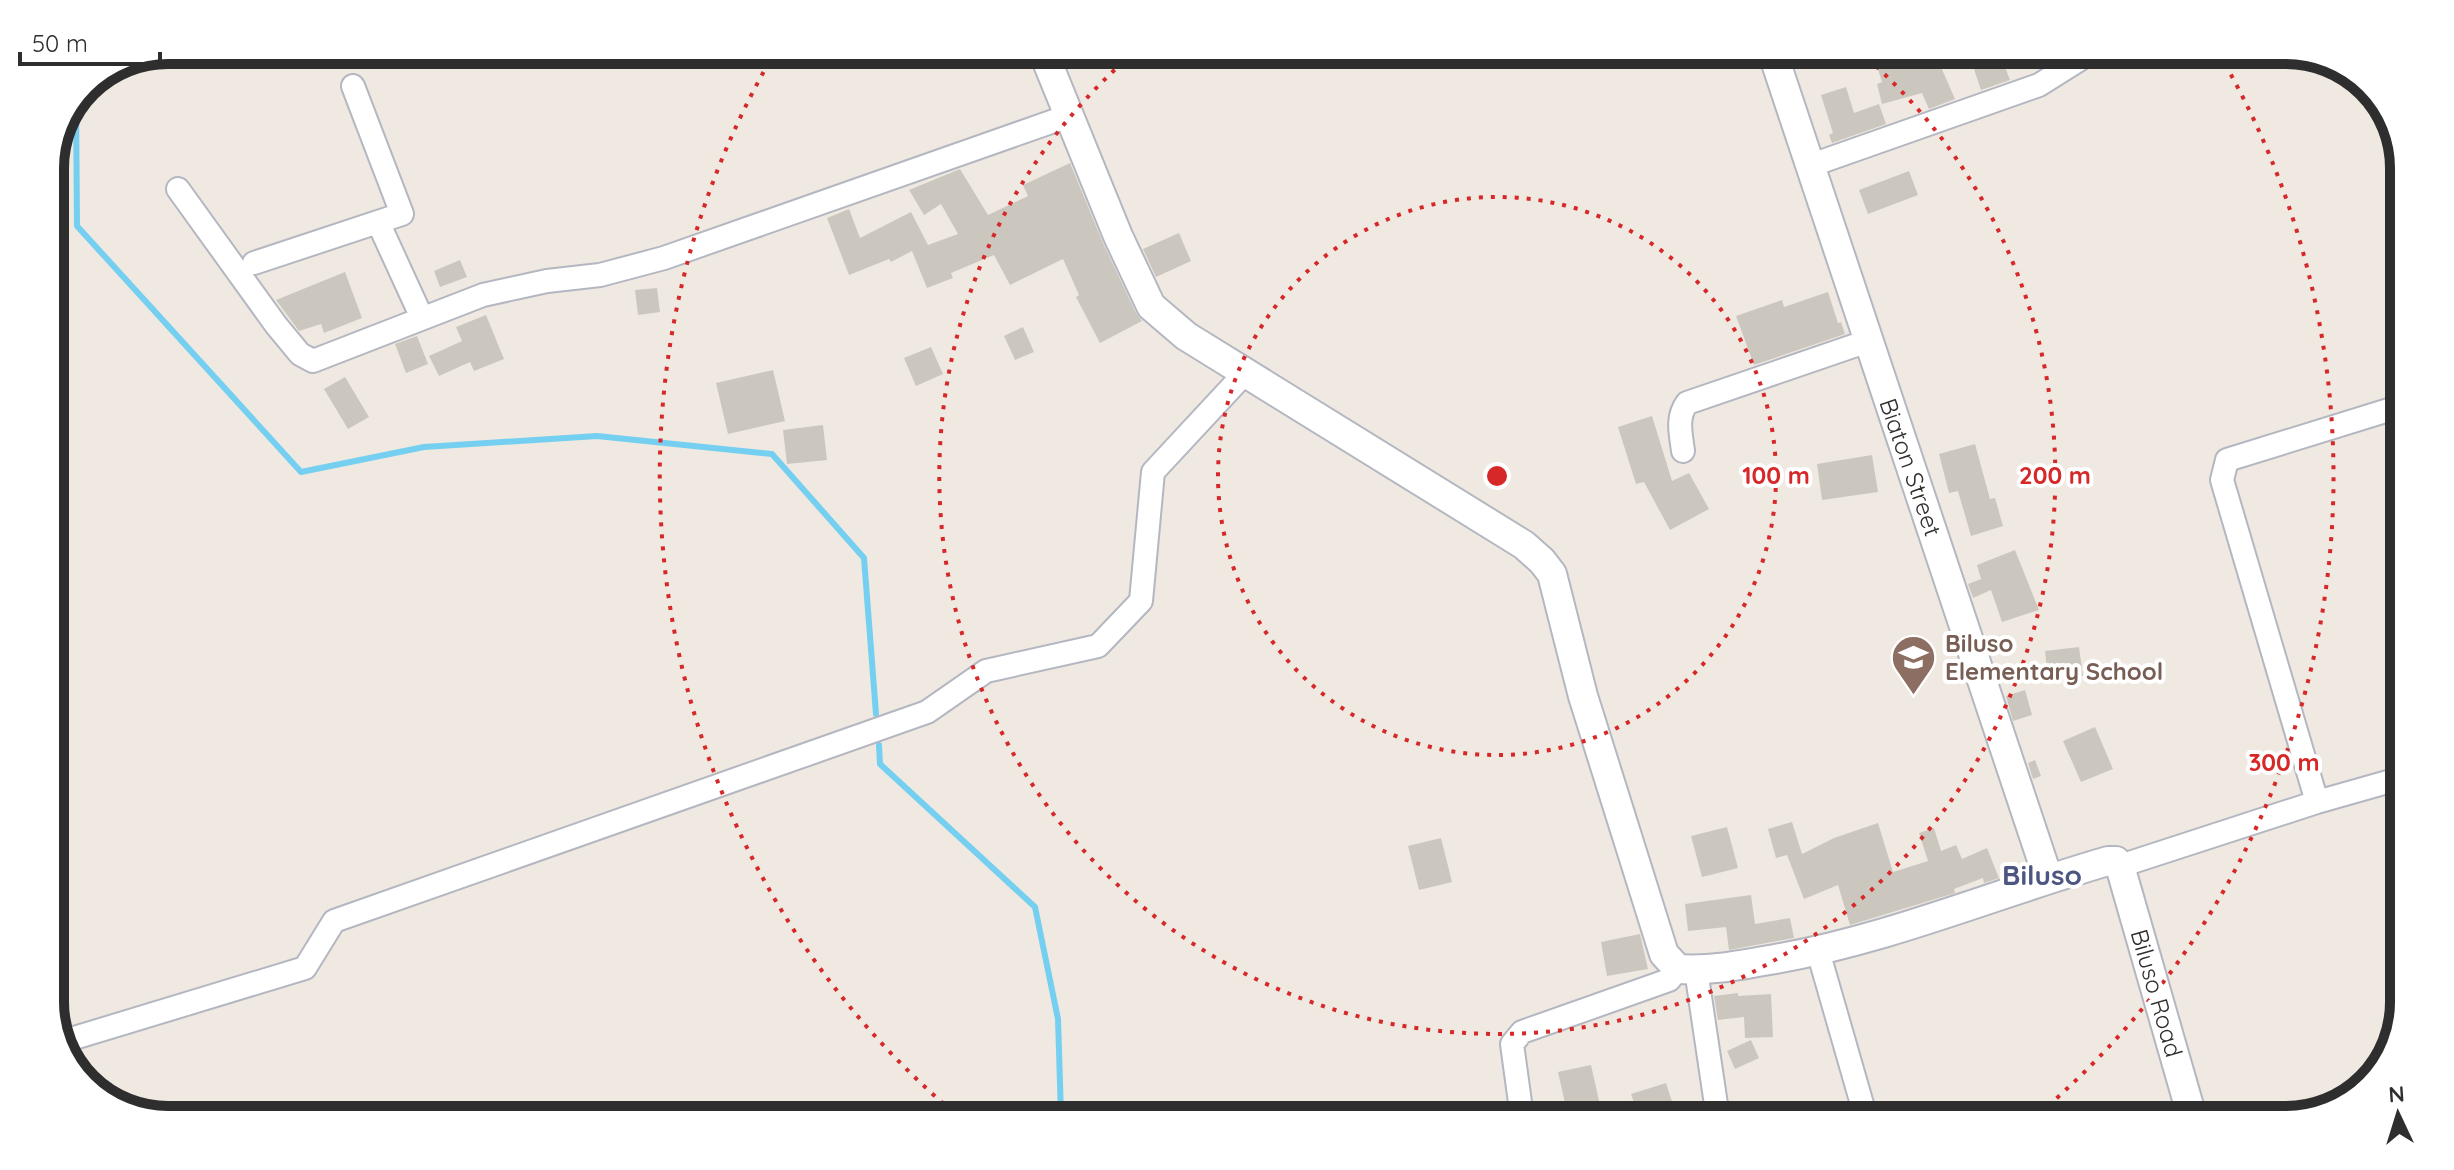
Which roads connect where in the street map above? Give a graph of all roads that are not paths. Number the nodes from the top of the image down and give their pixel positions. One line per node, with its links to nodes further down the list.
1 (1048, 64): 5 (street)
2 (1776, 64): 6 (street, Biaton Street)
3 (2072, 64): 6 (street)
4 (353, 86): 8 (street)
5 (1071, 115): 10 (street); 12 (street)
6 (1809, 166): 11 (street, Biaton Street)
7 (178, 189): 10 (street)
8 (378, 222): 9 (street); 10 (street)
9 (254, 263)
10 (422, 318)
11 (1868, 341): 14 (street); 18 (street, Biaton Street)
12 (1245, 373): 20 (street); 21 (street)
13 (2390, 410): 16 (street)
14 (1683, 451)
15 (2390, 781): 16 (street)
16 (2317, 802): 17 (street)
17 (2120, 866): 18 (street); 25 (street, Biluso Road)
18 (2048, 878): 19 (street)
19 (1818, 951): 20 (street); 24 (street)
20 (1687, 969): 22 (street); 23 (street)
21 (71, 1039)
22 (1520, 1106)
23 (1716, 1106)
24 (1863, 1106)
25 (2189, 1106)

